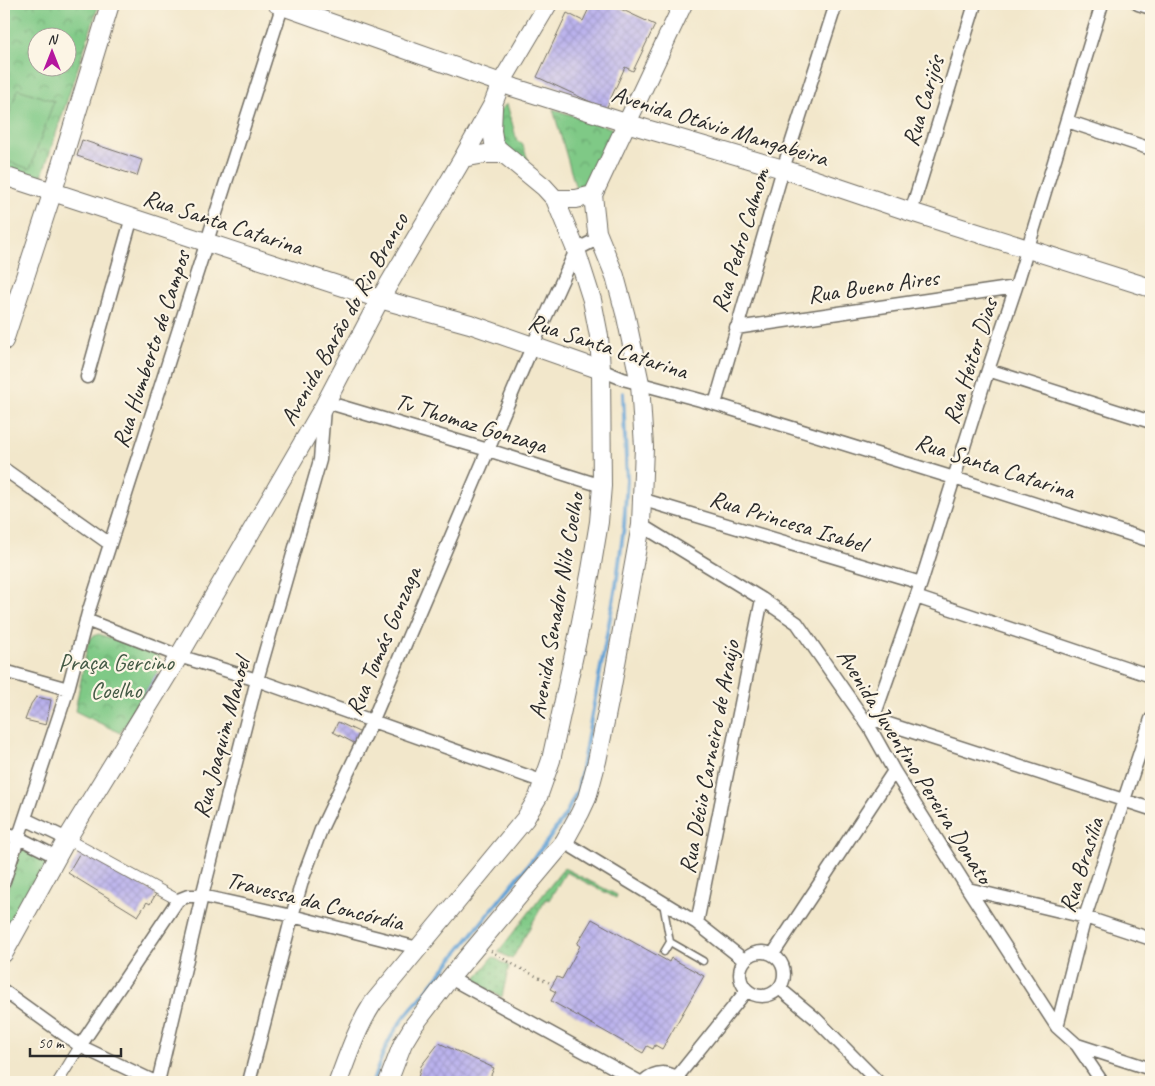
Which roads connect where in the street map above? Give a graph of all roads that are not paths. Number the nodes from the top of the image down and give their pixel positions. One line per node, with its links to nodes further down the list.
1 (110, 4): 19 (main road)
2 (281, 4): 10 (main road, Avenida Otávio Mangabeira); 25 (street, Rua Humberto de Campos)
3 (684, 4): 13 (main road)
4 (836, 4): 17 (street, Rua Pedro Calmom)
5 (976, 4): 22 (street, Rua Carijós)
6 (1102, 4): 12 (street, Rua Heitor Dias)
7 (1138, 4): 9 (street)
8 (544, 6): 10 (main road, Avenida Barão do Rio Branco)
9 (1151, 8)
10 (501, 83): 11 (main road, Avenida Barão do Rio Branco); 13 (main road, Avenida Otávio Mangabeira)
11 (493, 104): 15 (main road, Avenida Senador Nilo Coelho); 16 (main road, Avenida Barão do Rio Branco)
12 (1067, 121): 14 (street); 26 (street, Rua Heitor Dias)
13 (626, 123): 17 (main road, Avenida Otávio Mangabeira); 20 (main road)
14 (1151, 149)
15 (503, 154): 16 (main road); 21 (main road, Avenida Senador Nilo Coelho)
16 (463, 158): 30 (main road, Avenida Barão do Rio Branco)
17 (783, 169): 22 (main road, Avenida Otávio Mangabeira); 31 (street, Rua Pedro Calmom)
18 (4, 176): 19 (main road, Rua Santa Catarina)
19 (52, 191): 23 (main road, Rua Santa Catarina); 32 (main road)
20 (593, 196): 21 (main road); 24 (main road)
21 (555, 199): 27 (main road, Avenida Senador Nilo Coelho)
22 (911, 212): 26 (main road, Avenida Otávio Mangabeira)
23 (132, 217): 25 (main road, Rua Santa Catarina); 36 (street)
24 (599, 238): 27 (street); 37 (main road)
25 (208, 243): 30 (main road, Rua Santa Catarina); 48 (street, Rua Humberto de Campos)
26 (1028, 249): 28 (street, Rua Heitor Dias); 29 (main road, Avenida Otávio Mangabeira)
27 (576, 250): 33 (street, Rua Tomás Gonzaga); 34 (main road, Avenida Senador Nilo Coelho)
28 (1016, 287): 31 (street, Rua Bueno Aires); 35 (street, Rua Heitor Dias)
29 (1151, 288)
30 (380, 299): 33 (main road, Rua Santa Catarina); 38 (main road, Avenida Barão do Rio Branco)
31 (736, 328): 39 (street, Rua Pedro Calmom)
32 (4, 341)
33 (532, 347): 34 (main road, Rua Santa Catarina); 41 (street, Rua Tomás Gonzaga)
34 (601, 370): 37 (street, Rua Santa Catarina); 44 (main road, Avenida Senador Nilo Coelho)
35 (988, 370): 40 (street); 43 (street, Rua Heitor Dias)
36 (87, 377)
37 (640, 383): 39 (street, Rua Santa Catarina); 45 (main road)
38 (325, 404): 41 (street, Tv Thomaz Gonzaga); 53 (main road, Avenida Barão do Rio Branco); 56 (street, Rua Joaquim Manoel)
39 (715, 404): 43 (street, Rua Santa Catarina)
40 (1151, 422)
41 (488, 450): 44 (street, Tv Thomaz Gonzaga); 59 (street, Rua Tomás Gonzaga)
42 (4, 469): 48 (street)
43 (954, 478): 47 (street, Rua Santa Catarina); 49 (street, Rua Heitor Dias)
44 (602, 486): 62 (main road, Avenida Senador Nilo Coelho)
45 (644, 500): 46 (main road); 49 (street, Rua Princesa Isabel)
46 (642, 525): 51 (street, Avenida Juventino Pereira Donato); 69 (main road)
47 (1151, 541)
48 (110, 544): 52 (street, Rua Humberto de Campos)
49 (921, 583): 50 (street, Rua Heitor Dias)
50 (916, 597): 55 (street); 60 (street, Rua Heitor Dias)
51 (762, 599): 60 (street, Avenida Juventino Pereira Donato); 78 (street, Rua Décio Carneiro de Araújo)
52 (86, 620): 53 (street); 57 (street)
53 (179, 656): 56 (street); 68 (main road)
54 (4, 671): 57 (street)
55 (1151, 676)
56 (257, 680): 59 (street); 73 (street, Rua Joaquim Manoel)
57 (68, 689): 65 (street)
58 (1151, 719): 63 (street, Rua Brasília)
59 (372, 722): 62 (street); 76 (street, Rua Tomás Gonzaga)
60 (871, 724): 61 (street, Avenida Juventino Pereira Donato); 63 (street)
61 (894, 771): 72 (street, Avenida Juventino Pereira Donato); 84 (street)
62 (544, 782): 81 (main road, Avenida Senador Nilo Coelho)
63 (1125, 801): 64 (street); 77 (street, Rua Brasília)
64 (1151, 810)
65 (26, 819): 67 (street); 68 (street)
66 (4, 834): 67 (street)
67 (19, 838): 70 (street); 71 (street)
68 (66, 839): 70 (main road); 74 (street)
69 (564, 842): 75 (street); 87 (main road)
70 (57, 857): 83 (main road)
71 (4, 882)
72 (968, 889): 77 (street); 91 (street, Avenida Juventino Pereira Donato)
73 (202, 896): 74 (street); 76 (street, Travessa da Concórdia); 97 (street, Rua Joaquim Manoel)
74 (178, 900): 93 (street)
75 (663, 902): 78 (street); 80 (lane)
76 (292, 916): 81 (street, Travessa da Concórdia); 98 (street, Rua Tomás Gonzaga)
77 (1085, 917): 79 (street); 91 (street, Rua Brasília)
78 (697, 923): 85 (street)
79 (1151, 939)
80 (670, 942): 82 (lane); 86 (lane)
81 (418, 948): 99 (main road, Avenida Senador Nilo Coelho)
82 (664, 952)
83 (4, 953)
84 (773, 954): 85 (street); 88 (street)
85 (744, 960): 89 (street)
86 (703, 961)
87 (450, 978): 100 (main road); 101 (street)
88 (779, 988): 89 (street); 102 (street)
89 (747, 990): 95 (street)
90 (4, 991): 93 (street)
91 (1057, 1027): 92 (street, Avenida Juventino Pereira Donato)
92 (1078, 1045): 94 (street); 103 (street, Avenida Juventino Pereira Donato)
93 (80, 1046): 96 (street); 97 (street)
94 (1151, 1069)
95 (680, 1080): 101 (street)
96 (58, 1082)
97 (156, 1082)
98 (249, 1082)
99 (338, 1082)
100 (388, 1082)
101 (641, 1082)
102 (878, 1082)
103 (1102, 1082)

